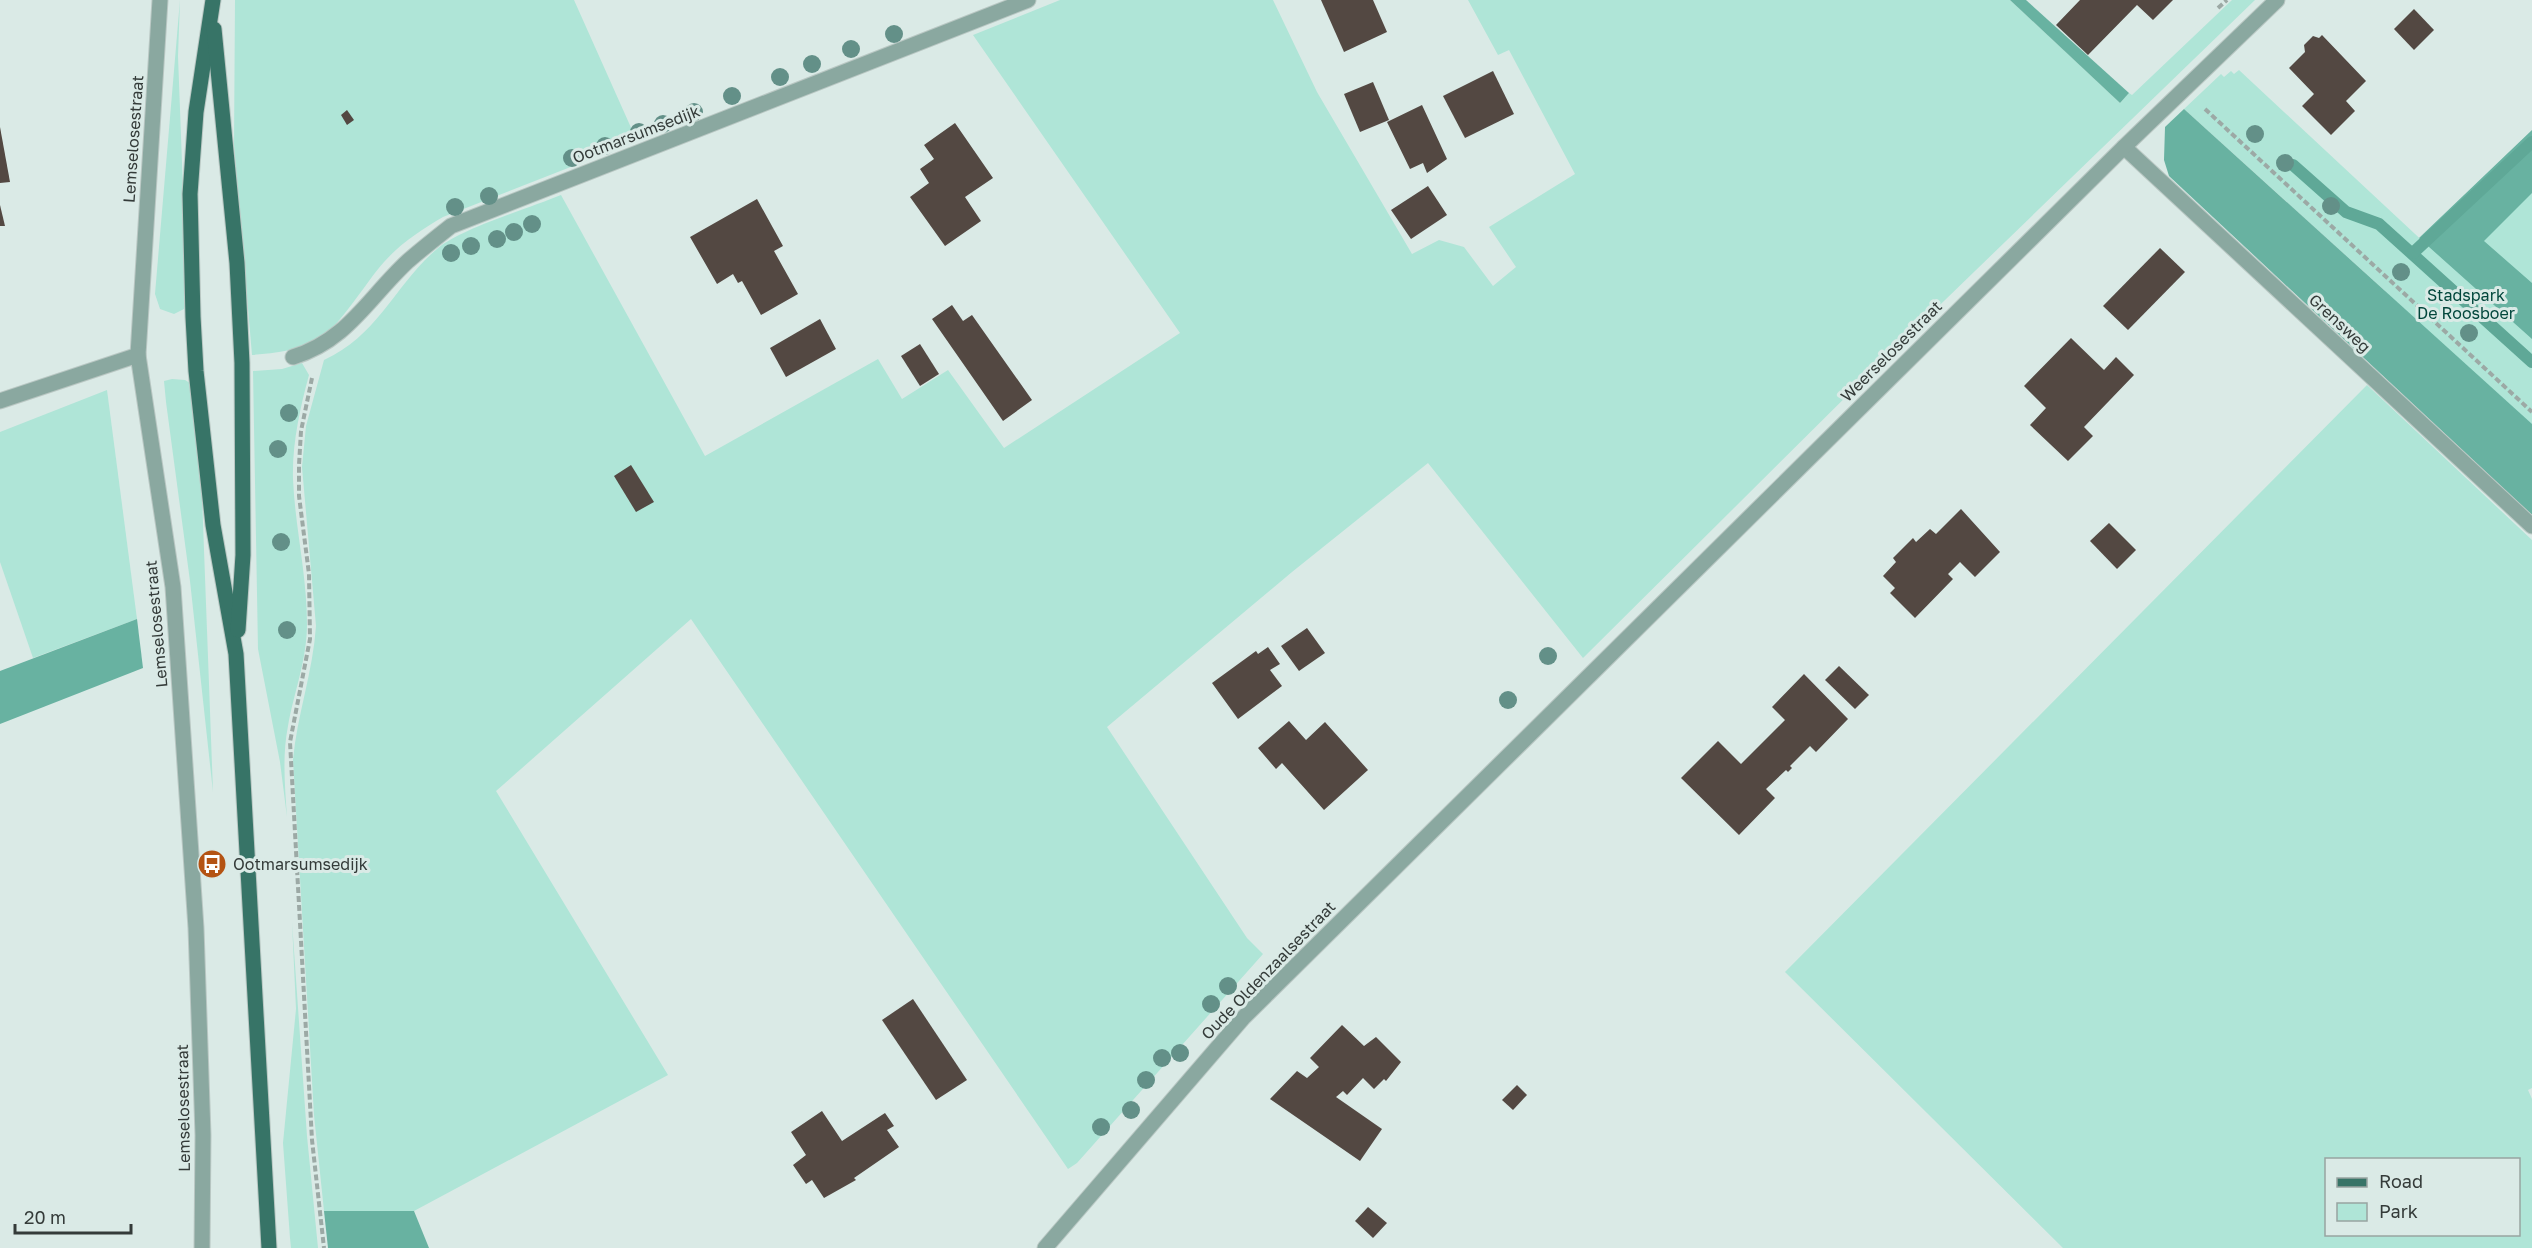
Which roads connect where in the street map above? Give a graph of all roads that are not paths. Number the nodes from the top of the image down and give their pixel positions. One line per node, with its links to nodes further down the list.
1 (160, 0): 6 (street, Lemselosestraat)
2 (1028, 0): 7 (street, Ootmarsumsedijk)
3 (2277, 0): 5 (street, Weerselosestraat)
4 (213, 5): 10 (main road); 10 (main road)
5 (2124, 147): 9 (street, Grensweg); 11 (street, Weerselosestraat)
6 (138, 355): 8 (street); 12 (street, Lemselosestraat)
7 (293, 357)
8 (0, 402)
9 (2532, 526)
10 (236, 654): 13 (main road)
11 (1533, 730): 14 (street, Oude Oldenzaalsestraat)
12 (202, 1248)
13 (269, 1248)
14 (1045, 1248)

